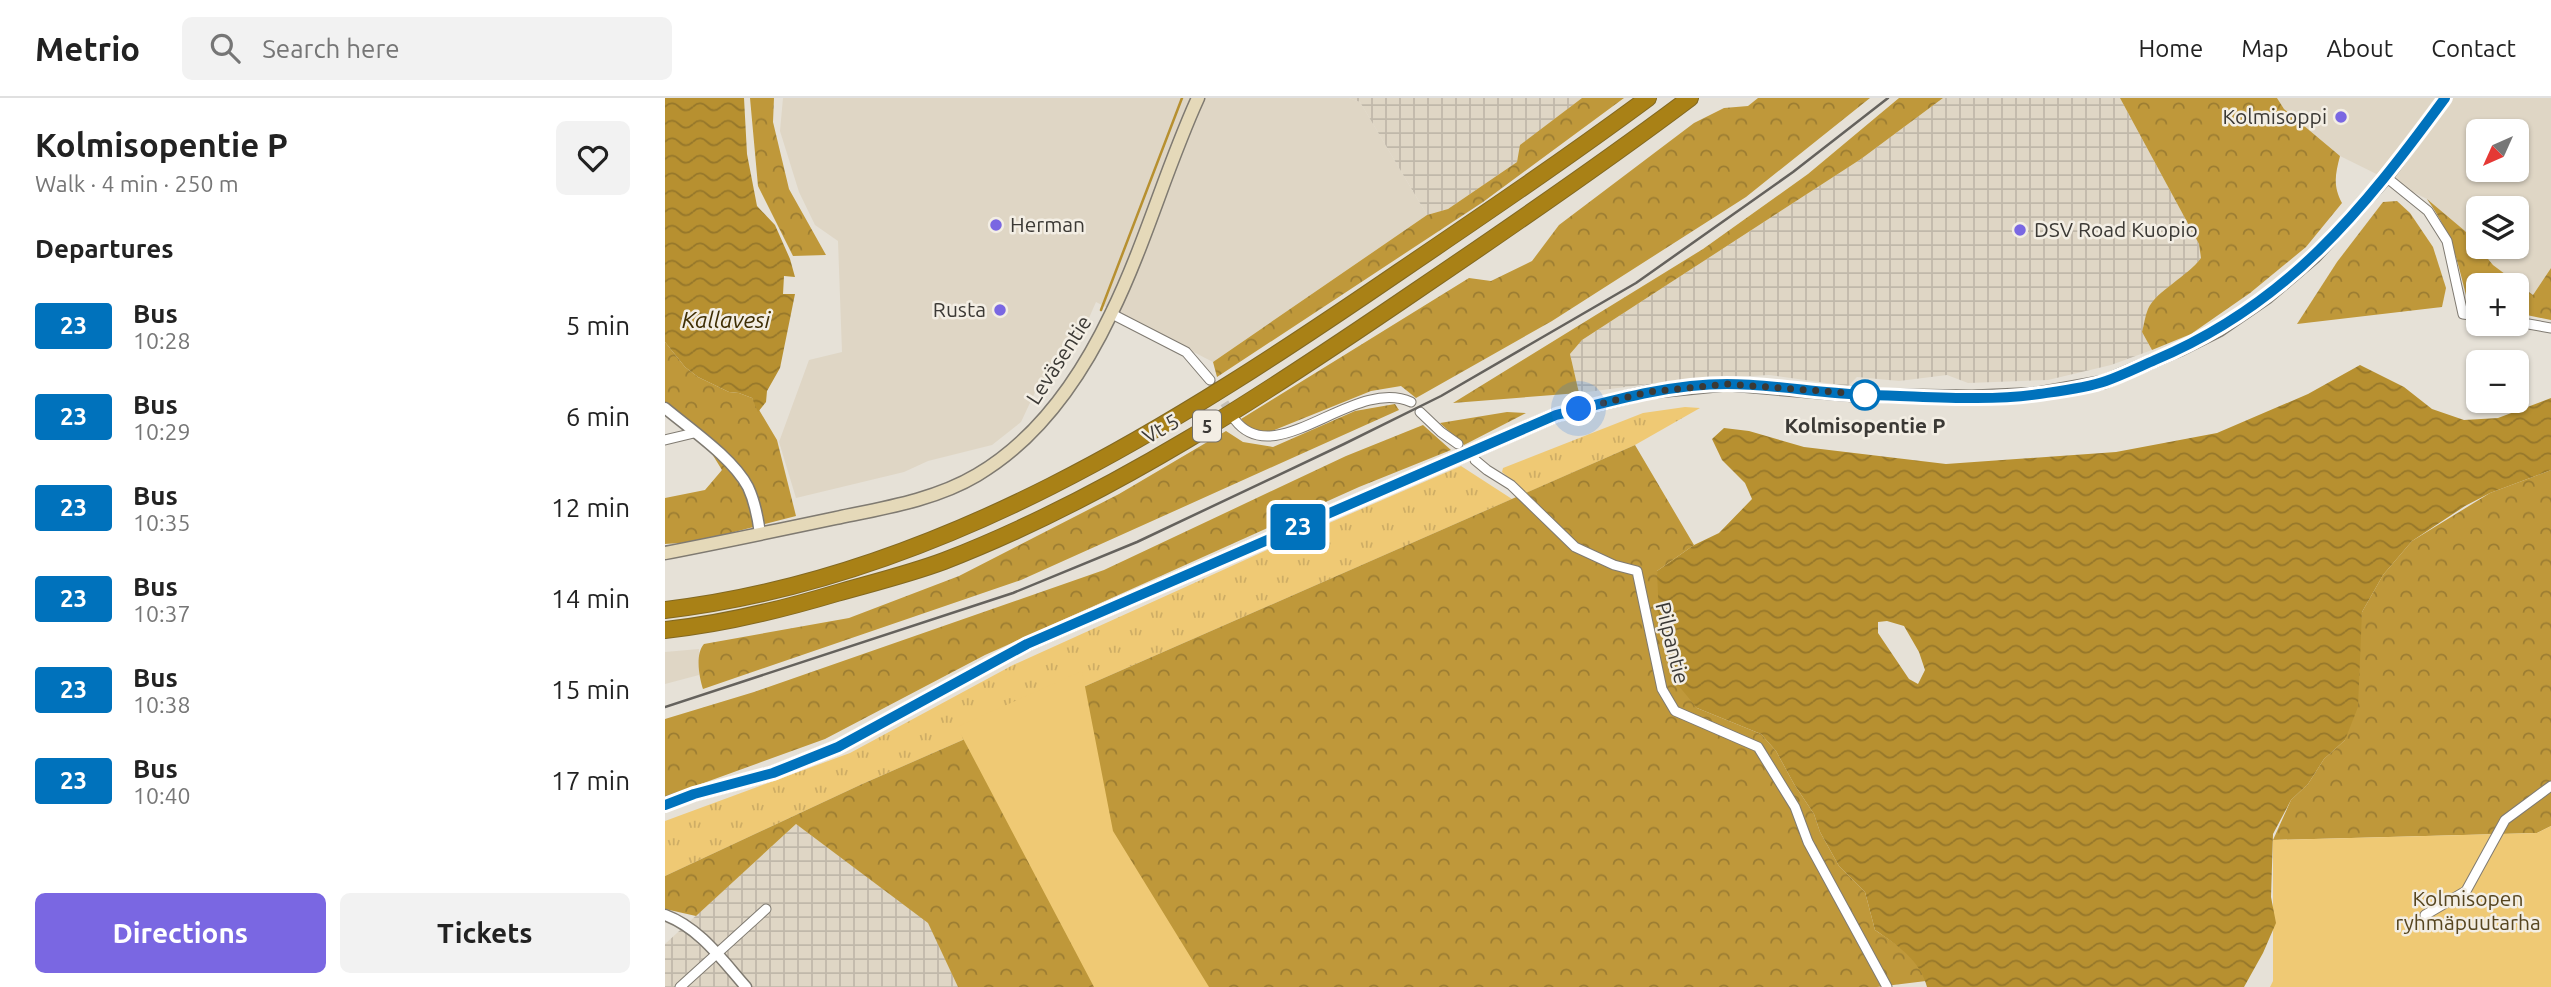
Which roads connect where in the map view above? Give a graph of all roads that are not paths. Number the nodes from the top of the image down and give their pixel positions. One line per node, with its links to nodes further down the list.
1 (1198, 98): 6 (main road, Leväsentie)
2 (1649, 98): 21 (highway, Vt 5 / 5)
3 (1690, 98): 22 (highway, Vt 5 / 5)
4 (2445, 98): 5 (main road)
5 (2386, 177): 7 (street); 24 (main road)
6 (1112, 314): 10 (street); 19 (main road, Leväsentie)
7 (2466, 314)
8 (2529, 324): 9 (street)
9 (2551, 328)
10 (1210, 380)
11 (1411, 402): 14 (street)
12 (665, 408): 15 (street)
13 (1420, 412): 17 (street)
14 (1235, 420)
15 (694, 433): 16 (street); 19 (street)
16 (665, 440)
17 (1458, 444)
18 (1475, 460): 31 (street, Pilpantie)
19 (760, 534): 20 (main road, Leväsentie)
20 (665, 553)
21 (665, 610)
22 (665, 630)
23 (2551, 786): 27 (street)
24 (665, 804)
25 (766, 909): 28 (street)
26 (665, 915): 28 (street)
27 (2425, 915)
28 (717, 955): 29 (street); 30 (street)
29 (680, 987)
30 (746, 987)
31 (1887, 987)

